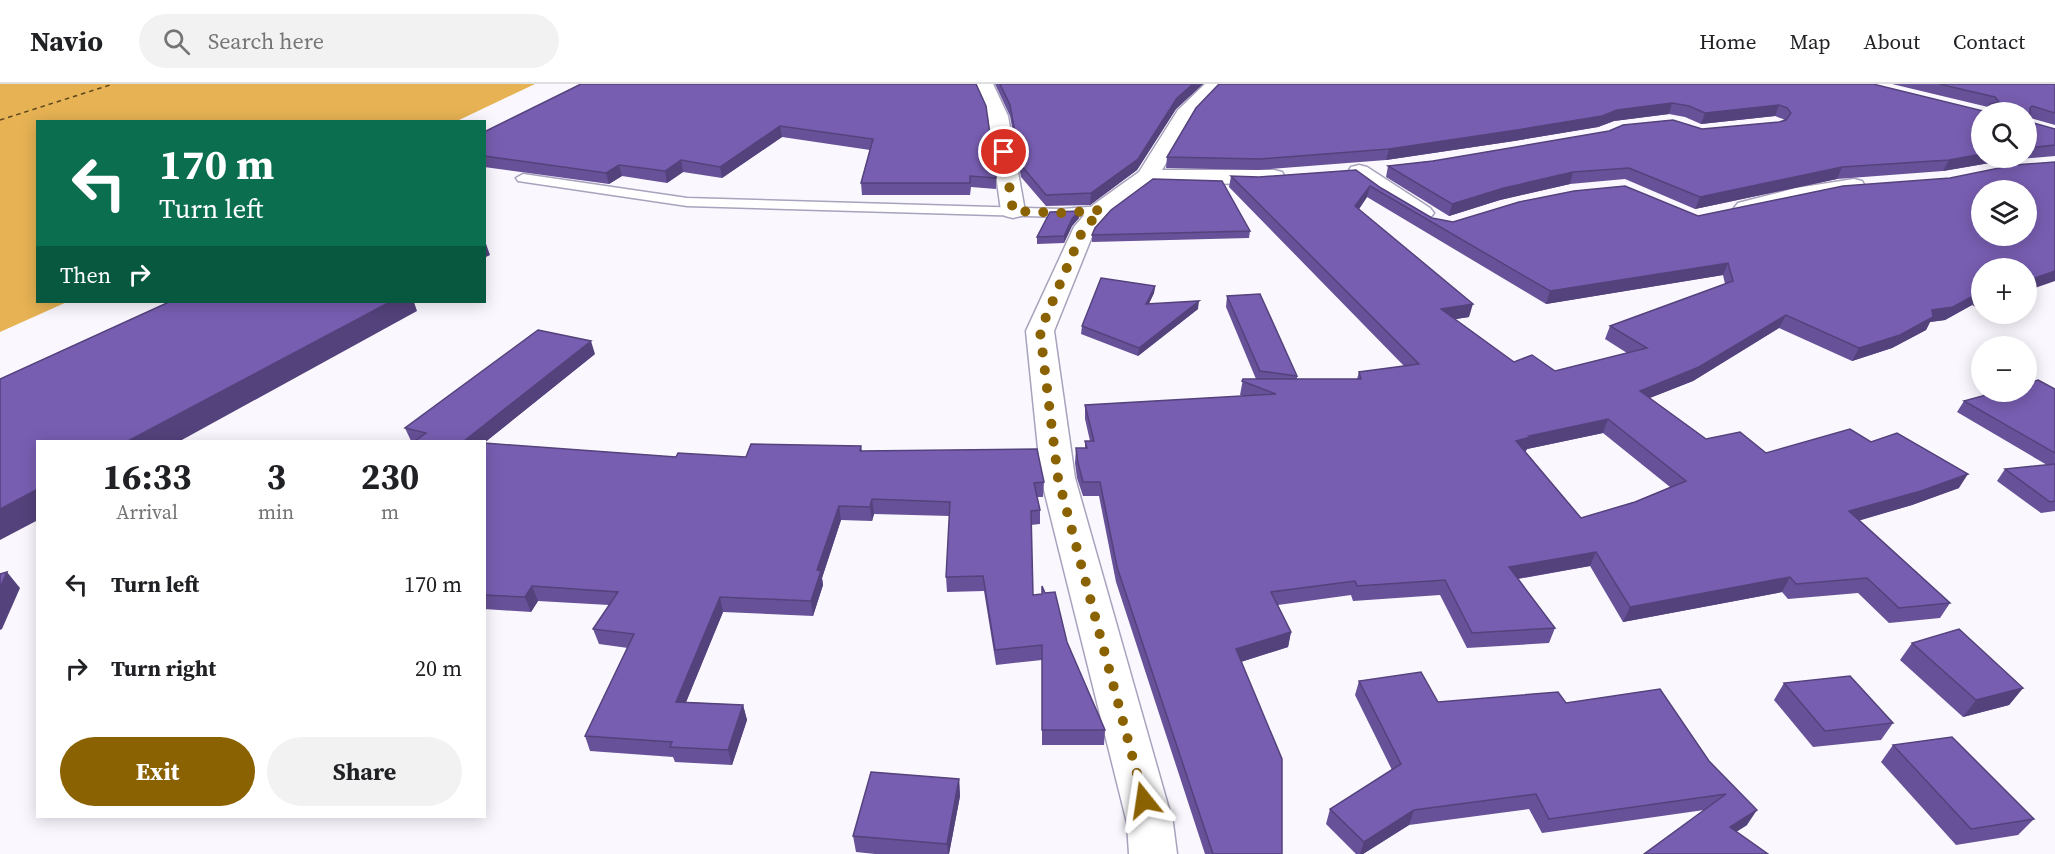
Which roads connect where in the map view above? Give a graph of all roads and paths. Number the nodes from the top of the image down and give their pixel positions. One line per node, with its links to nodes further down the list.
1 (984, 84): 9 (street)
2 (1216, 84): 4 (street)
3 (1394, 168): 11 (street)
4 (1147, 176): 5 (street); 8 (street)
5 (1293, 176)
6 (523, 178): 9 (lane)
7 (1880, 184): 10 (street)
8 (1101, 210): 9 (lane); 12 (street)
9 (1013, 211)
10 (1729, 212)
11 (1438, 223)
12 (1153, 854)

